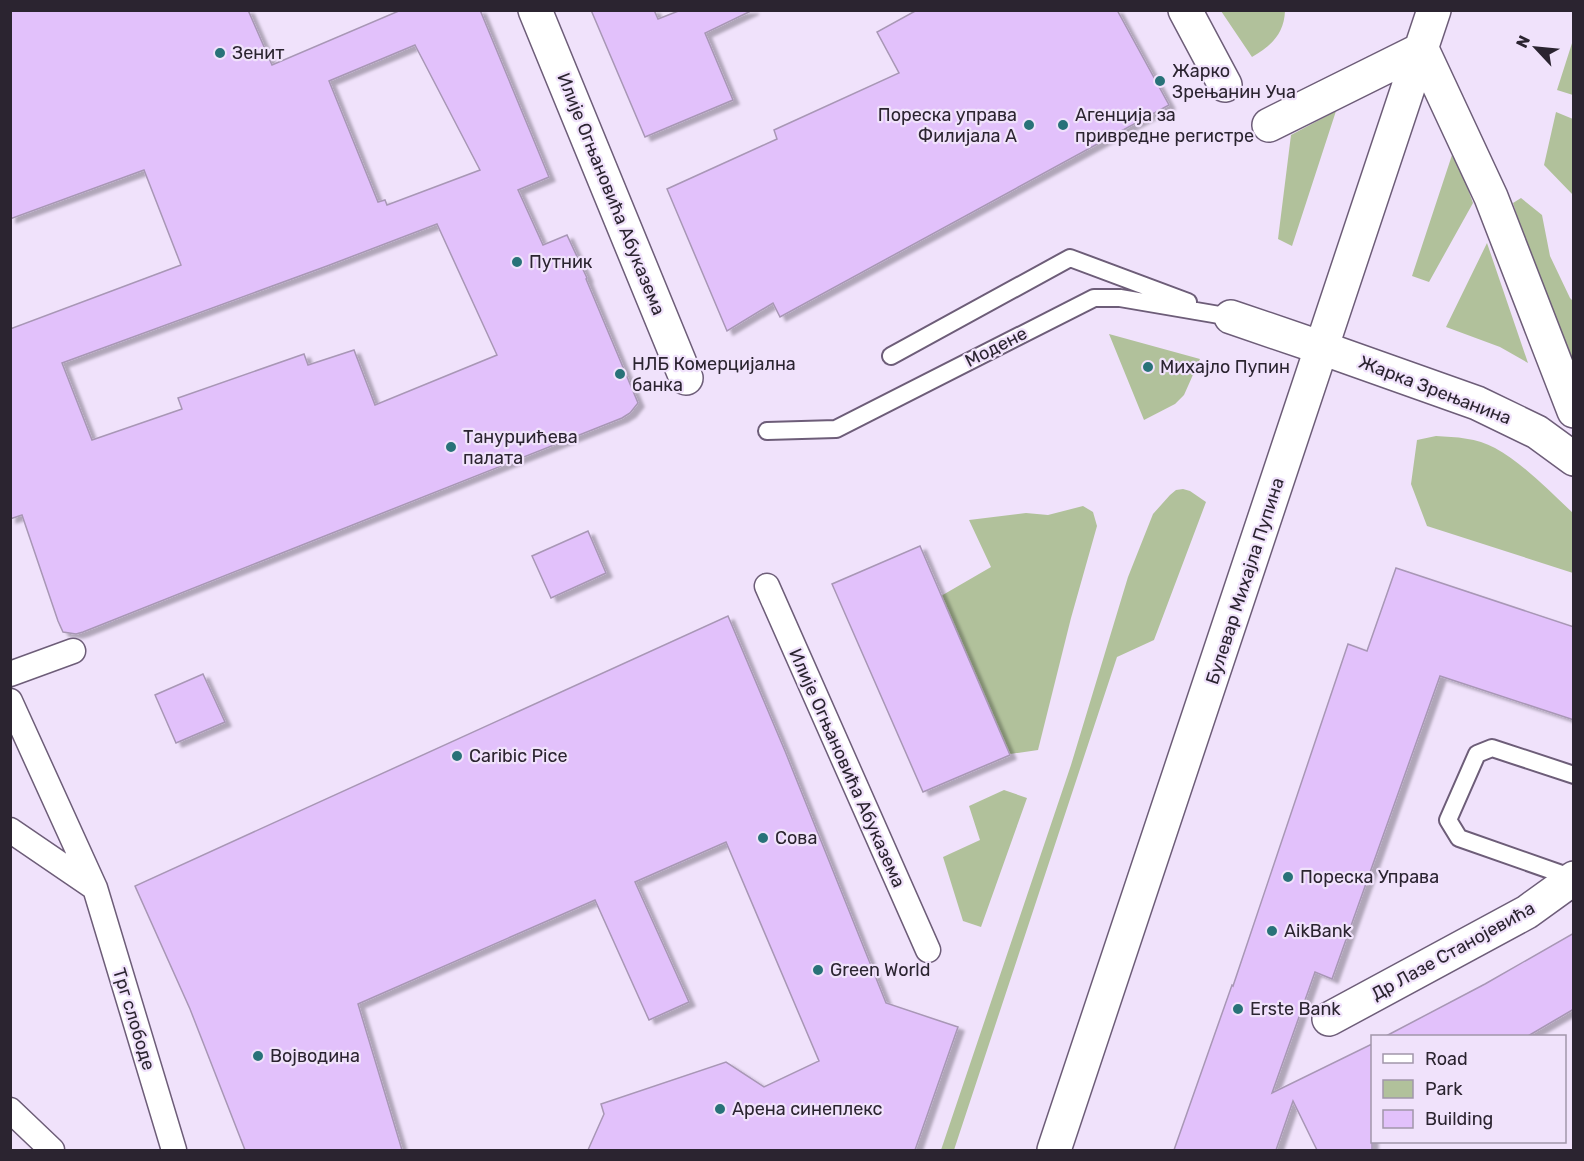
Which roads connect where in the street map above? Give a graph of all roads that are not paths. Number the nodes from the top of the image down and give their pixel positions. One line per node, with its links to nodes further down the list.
1 (535, 10): 10 (main road, Илије Огњановића Абуказема)
2 (1185, 10): 5 (main road)
3 (1434, 10): 4 (main road, Булевар Михајла Пупина)
4 (1422, 49): 6 (main road); 8 (main road, Булевар Михајла Пупина); 11 (main road)
5 (1225, 85)
6 (1269, 125)
7 (1231, 317): 8 (main road, Модене); 9 (lane, Модене); 12 (lane, Модене)
8 (1322, 348): 13 (main road, Жарка Зрењанина); 27 (main road, Булевар Михајла Пупина)
9 (891, 356)
10 (686, 378)
11 (1574, 411)
12 (766, 431)
13 (1574, 459)
14 (766, 586): 22 (street, Илије Огњановића Абуказема)
15 (73, 651): 16 (street)
16 (10, 674)
17 (10, 701): 21 (street, Трг слободе)
18 (1574, 775): 20 (lane)
19 (10, 830): 21 (street)
20 (1573, 878): 23 (main road, Др Лазе Станојевића)
21 (95, 888): 26 (street, Трг слободе)
22 (928, 950)
23 (1329, 1019)
24 (10, 1110): 25 (street)
25 (52, 1150)
26 (174, 1150)
27 (1054, 1150)

